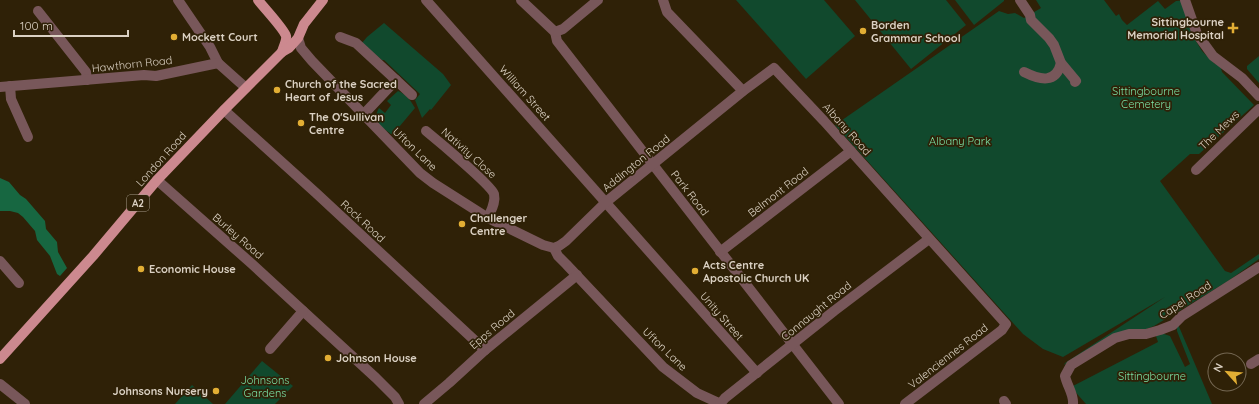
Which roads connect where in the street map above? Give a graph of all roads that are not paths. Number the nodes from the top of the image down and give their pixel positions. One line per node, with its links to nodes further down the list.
1 (178, 0): 17 (street)
2 (258, 0): 12 (main road)
3 (323, 0): 11 (main road, A2)
4 (426, 0): 37 (street, William Street)
5 (521, 0): 13 (street, Park Road)
6 (598, 0): 13 (street)
7 (663, 0): 25 (street)
8 (1020, 0): 18 (street)
9 (1184, 0): 27 (street)
10 (38, 10): 20 (street)
11 (304, 24): 12 (main road); 15 (main road, A2)
12 (280, 26): 16 (main road)
13 (554, 32): 34 (street, Park Road)
14 (340, 37): 21 (street)
15 (298, 38): 16 (main road, A2); 30 (street, Ufton Lane)
16 (282, 52): 24 (main road, London Road / A2)
17 (218, 63): 20 (street, Hawthorn Road); 24 (street)
18 (1061, 63): 19 (street); 22 (street)
19 (1024, 72)
20 (87, 80): 23 (street, Hawthorn Road)
21 (396, 80): 26 (street); 30 (street)
22 (1076, 82)
23 (5, 87): 32 (street, Hawthorn Road)
24 (246, 88): 29 (main road, London Road / A2)
25 (743, 91): 33 (street, Albany Road); 34 (street, Addington Road)
26 (412, 95)
27 (1259, 96)
28 (1259, 109): 35 (street, The Mews)
29 (224, 110): 36 (main road, London Road / A2); 50 (street, Rock Road)
30 (363, 115): 38 (street, Ufton Lane)
31 (426, 131): 38 (street, Nativity Close)
32 (28, 137)
33 (851, 151): 39 (street, Albany Road); 41 (street, Belmont Road)
34 (653, 165): 37 (street, Addington Road); 41 (street, Park Road)
35 (1196, 170)
36 (157, 180): 46 (street, Burley Road); 51 (main road, London Road / A2)
37 (606, 202): 40 (street, Addington Road); 52 (street, Unity Street)
38 (488, 218): 40 (street, Ufton Lane)
39 (928, 239): 47 (street, Albany Road); 48 (street, Connaught Road)
40 (554, 248): 44 (street, Ufton Lane)
41 (720, 252): 48 (street, Park Road)
42 (0, 260): 45 (street)
43 (1259, 268): 60 (street, Capel Road)
44 (577, 275): 50 (street, Epps Road); 57 (street, Ufton Lane)
45 (19, 283)
46 (303, 311): 49 (street); 55 (street, Burley Road)
47 (1005, 327): 59 (street, Valenciennes Road)
48 (793, 345): 52 (street, Connaught Road); 58 (street, Park Road)
49 (270, 349)
50 (484, 350): 56 (street, Epps Road)
51 (0, 359)
52 (757, 373): 57 (street, Connaught Road)
53 (0, 384): 54 (street)
54 (26, 404)
55 (399, 404)
56 (424, 404)
57 (720, 404)
58 (839, 404)
59 (906, 404)
60 (1073, 404)

